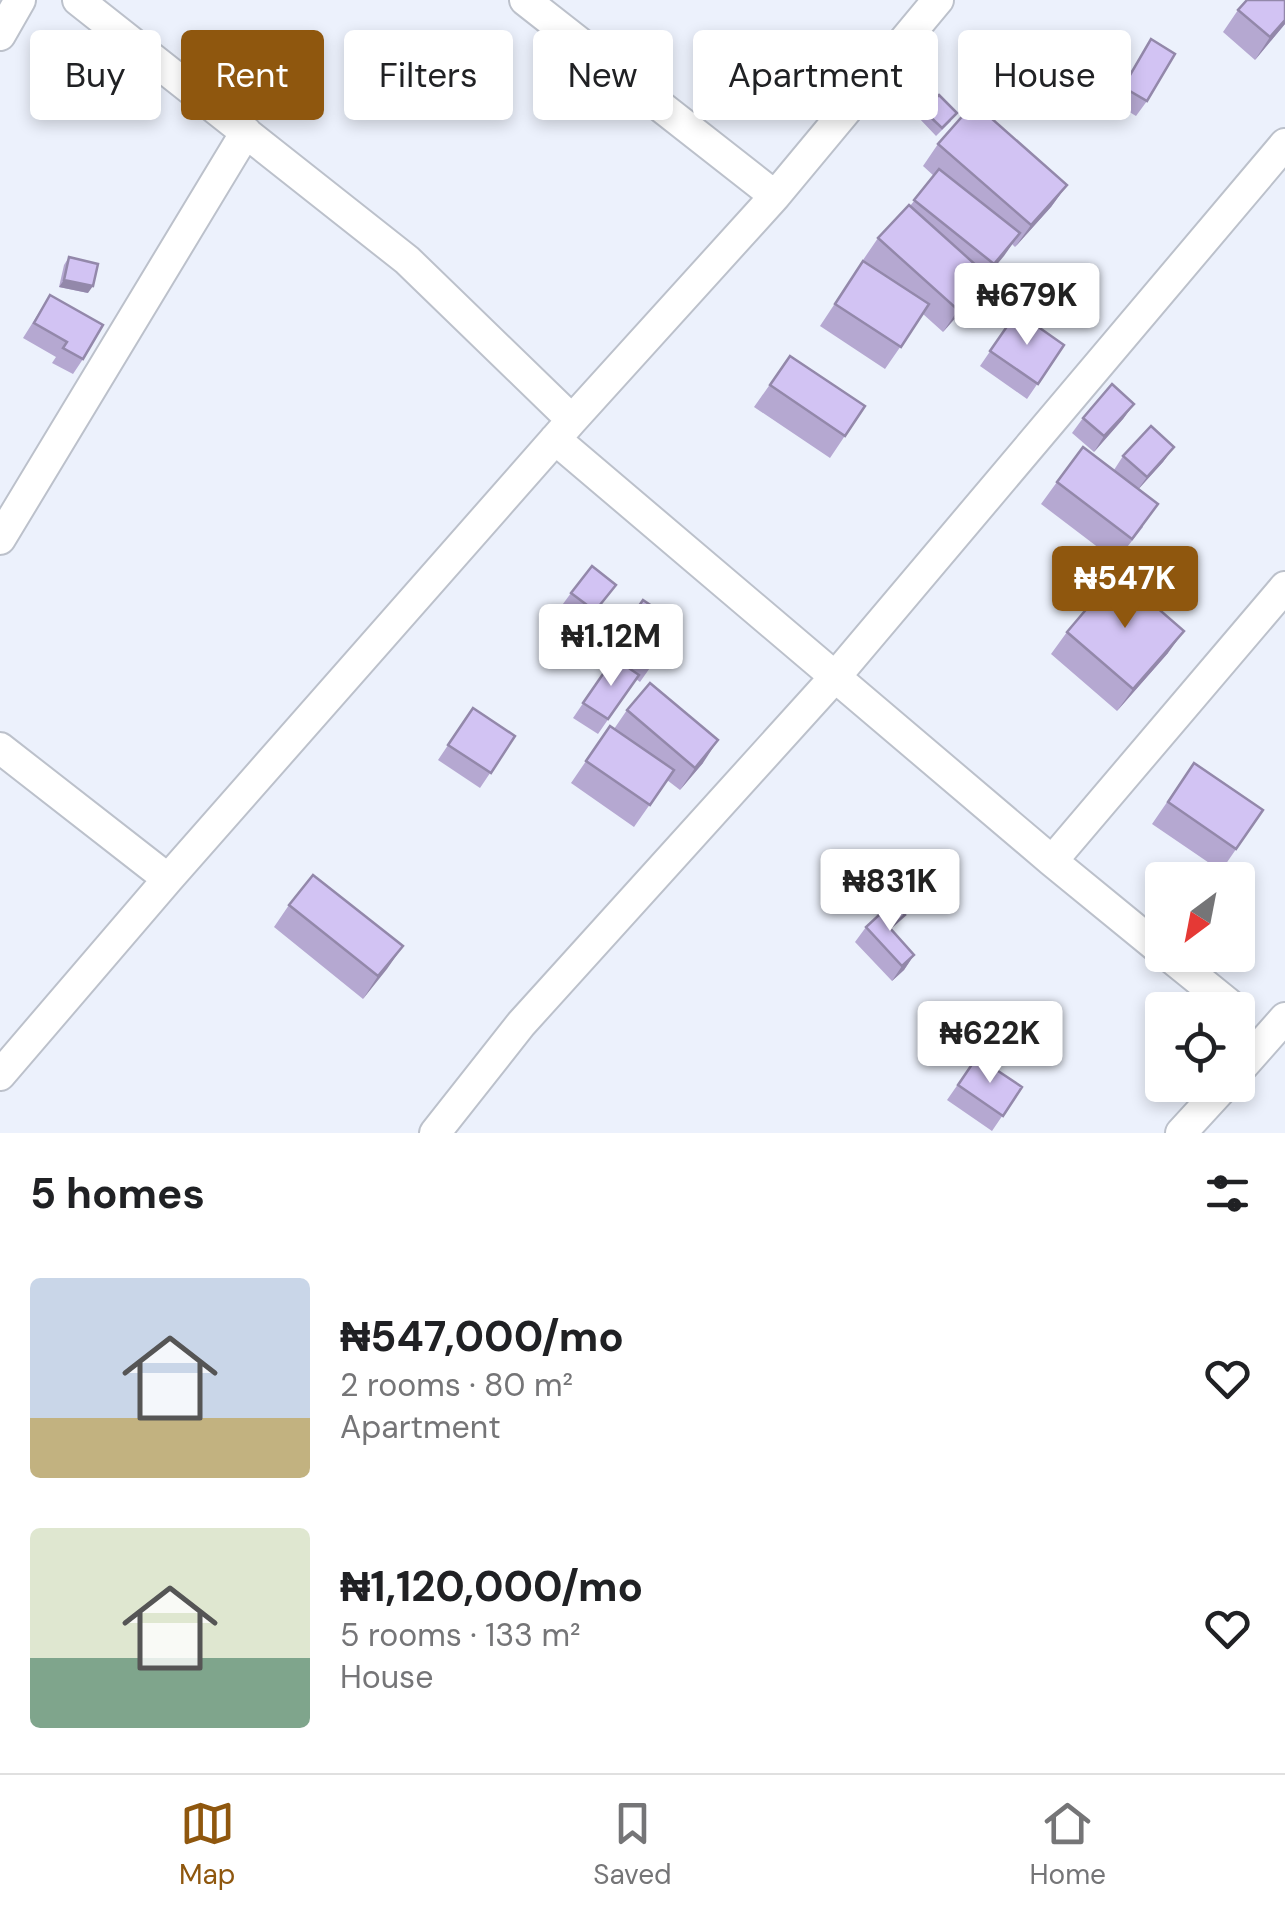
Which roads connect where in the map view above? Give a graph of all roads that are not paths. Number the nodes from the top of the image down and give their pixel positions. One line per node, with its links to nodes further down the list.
1 (20, 0): 5 (street)
2 (78, 0): 6 (street)
3 (524, 0): 8 (street)
4 (938, 0): 8 (street)
5 (0, 34)
6 (246, 132): 9 (street); 10 (street)
7 (1285, 144): 12 (street)
8 (775, 196): 9 (street)
9 (563, 430): 12 (street); 15 (street)
10 (0, 539)
11 (1285, 586): 14 (street)
12 (835, 677): 14 (street); 24 (street)
13 (0, 748): 15 (street)
14 (1052, 861): 16 (street)
15 (168, 878): 22 (street)
16 (1145, 937)
17 (1189, 972): 18 (street)
18 (1213, 992)
19 (1255, 1021): 20 (street)
20 (1280, 1035): 21 (street)
21 (1255, 1056)
22 (0, 1075)
23 (1209, 1102): 25 (street)
24 (436, 1133)
25 (1181, 1133)

